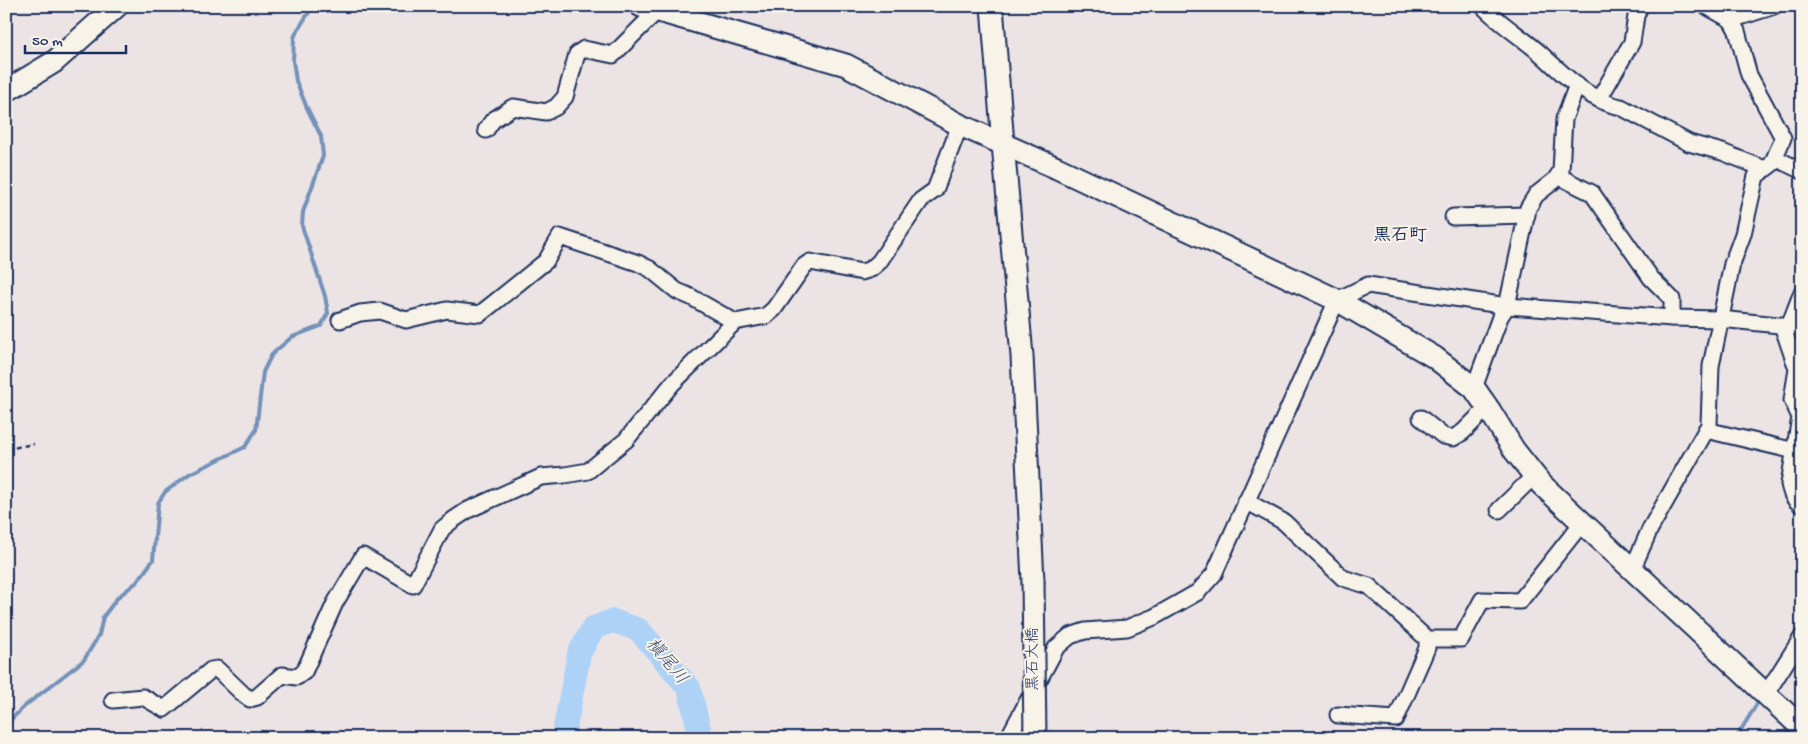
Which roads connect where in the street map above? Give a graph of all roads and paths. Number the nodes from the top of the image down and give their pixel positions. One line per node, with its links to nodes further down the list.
1 (117, 6): 10 (street)
2 (993, 6): 14 (street, 黒石大橋)
3 (1484, 6): 9 (street)
4 (1640, 6): 11 (street)
5 (1706, 6): 8 (street)
6 (1774, 6): 8 (street)
7 (649, 8): 12 (street); 13 (street)
8 (1731, 20): 15 (street)
9 (1577, 85): 11 (street); 17 (street)
10 (6, 91)
11 (1599, 99): 15 (street)
12 (960, 125): 14 (street); 26 (street)
13 (486, 130)
14 (1003, 144): 21 (street); 48 (street, 黒石大橋, bridge)
15 (1770, 164): 16 (street); 24 (street)
16 (1802, 171)
17 (1558, 176): 18 (street); 23 (street)
18 (1527, 215): 19 (street); 22 (street)
19 (1453, 217)
20 (1802, 292): 27 (street)
21 (1337, 300): 22 (street); 28 (street); 36 (street)
22 (1507, 306): 23 (street); 28 (street)
23 (1672, 318): 24 (street)
24 (1720, 319): 27 (street); 31 (street)
25 (340, 320): 26 (street)
26 (735, 322): 44 (street)
27 (1791, 326): 34 (street)
28 (1474, 388): 29 (street)
29 (1488, 407): 30 (street); 35 (street)
30 (1422, 418)
31 (1706, 430): 34 (street); 40 (street)
32 (34, 444): 33 (path)
33 (6, 449)
34 (1795, 451): 37 (street)
35 (1534, 476): 38 (street); 39 (street)
36 (1246, 501): 42 (street); 47 (street)
37 (1802, 505)
38 (1499, 510)
39 (1582, 523): 40 (street); 42 (street)
40 (1632, 570): 43 (street)
41 (1802, 637): 43 (street)
42 (1427, 640): 45 (street)
43 (1766, 694): 46 (street)
44 (113, 700)
45 (1338, 715)
46 (1802, 728)
47 (1008, 738)
48 (1035, 738)

